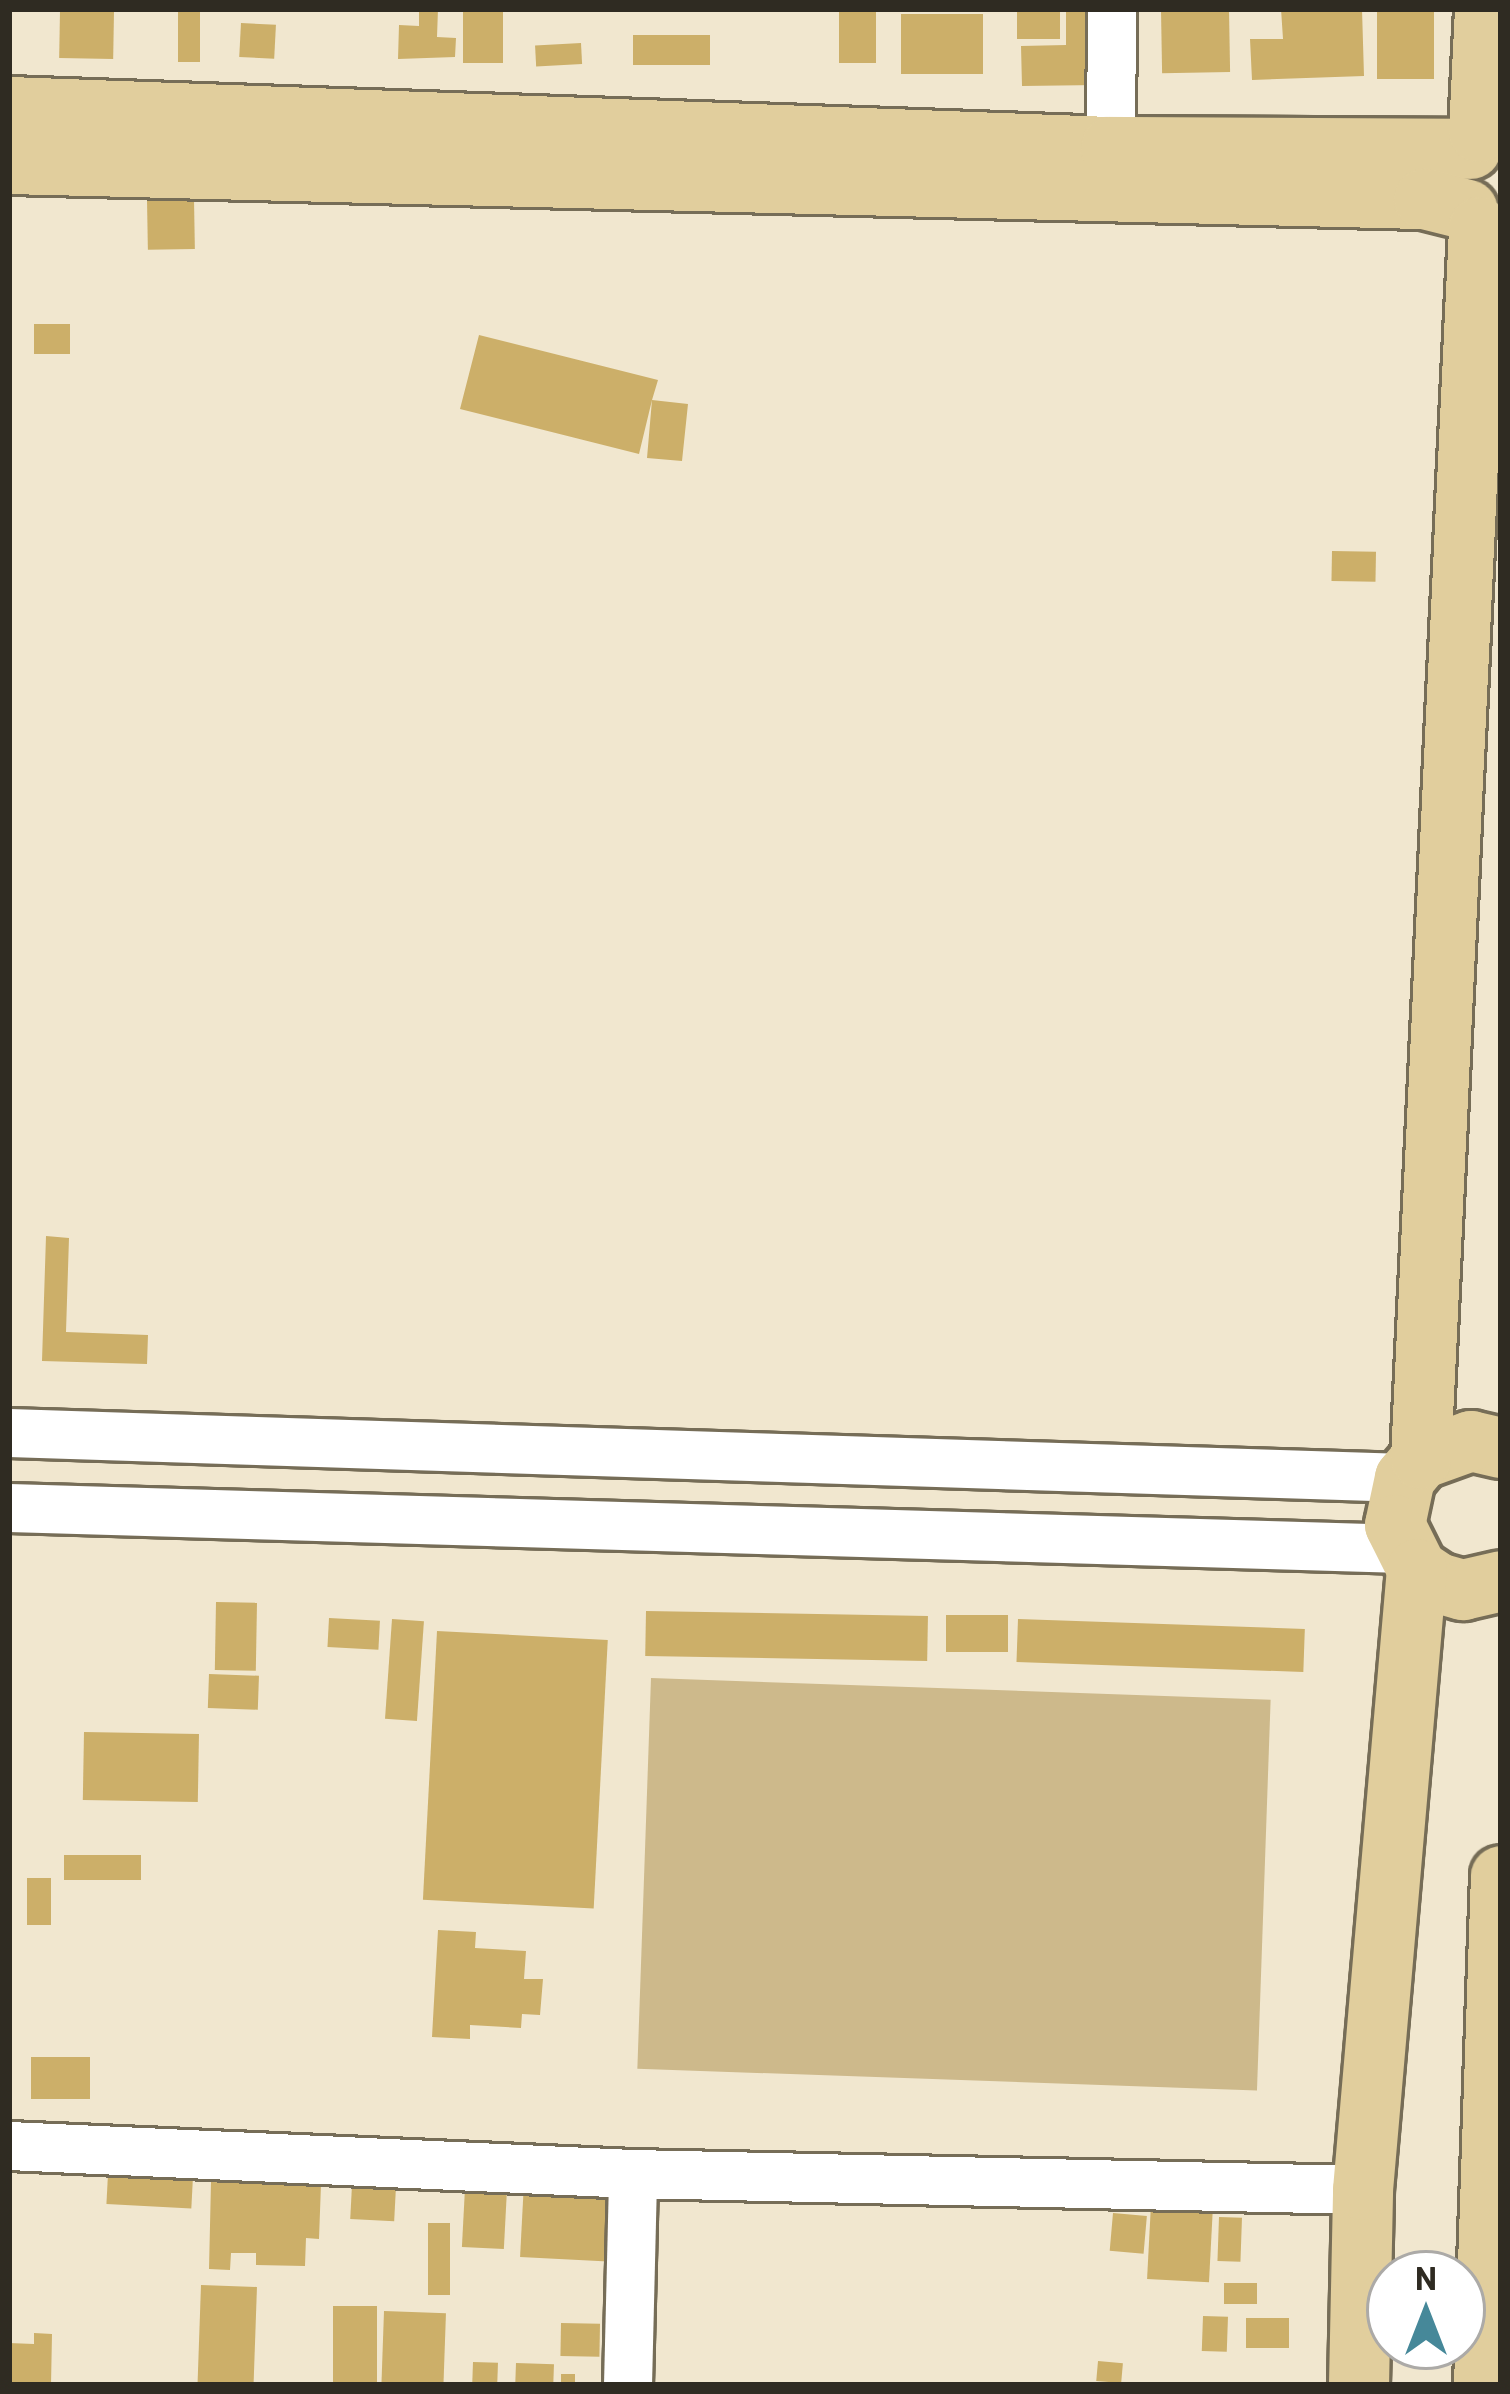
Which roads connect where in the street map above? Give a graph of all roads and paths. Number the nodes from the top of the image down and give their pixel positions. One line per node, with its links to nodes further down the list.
1 (1112, 9): 5 (street)
2 (1486, 9): 4 (main road)
3 (9, 107): 6 (main road)
4 (1484, 134): 5 (main road); 8 (main road)
5 (1111, 147): 6 (main road)
6 (885, 163): 7 (main road); 8 (main road)
7 (9, 164)
8 (1482, 227): 11 (main road)
9 (9, 1433): 11 (street)
10 (1500, 1444): 11 (main road)
11 (1413, 1468): 13 (main road)
12 (9, 1508): 13 (street)
13 (1410, 1559): 14 (main road); 18 (main road)
14 (1501, 1582)
15 (1501, 1876): 21 (main road)
16 (9, 2146): 17 (street)
17 (633, 2174): 18 (street); 19 (street)
18 (1363, 2190): 20 (main road)
19 (628, 2385)
20 (1359, 2385)
21 (1484, 2385)

